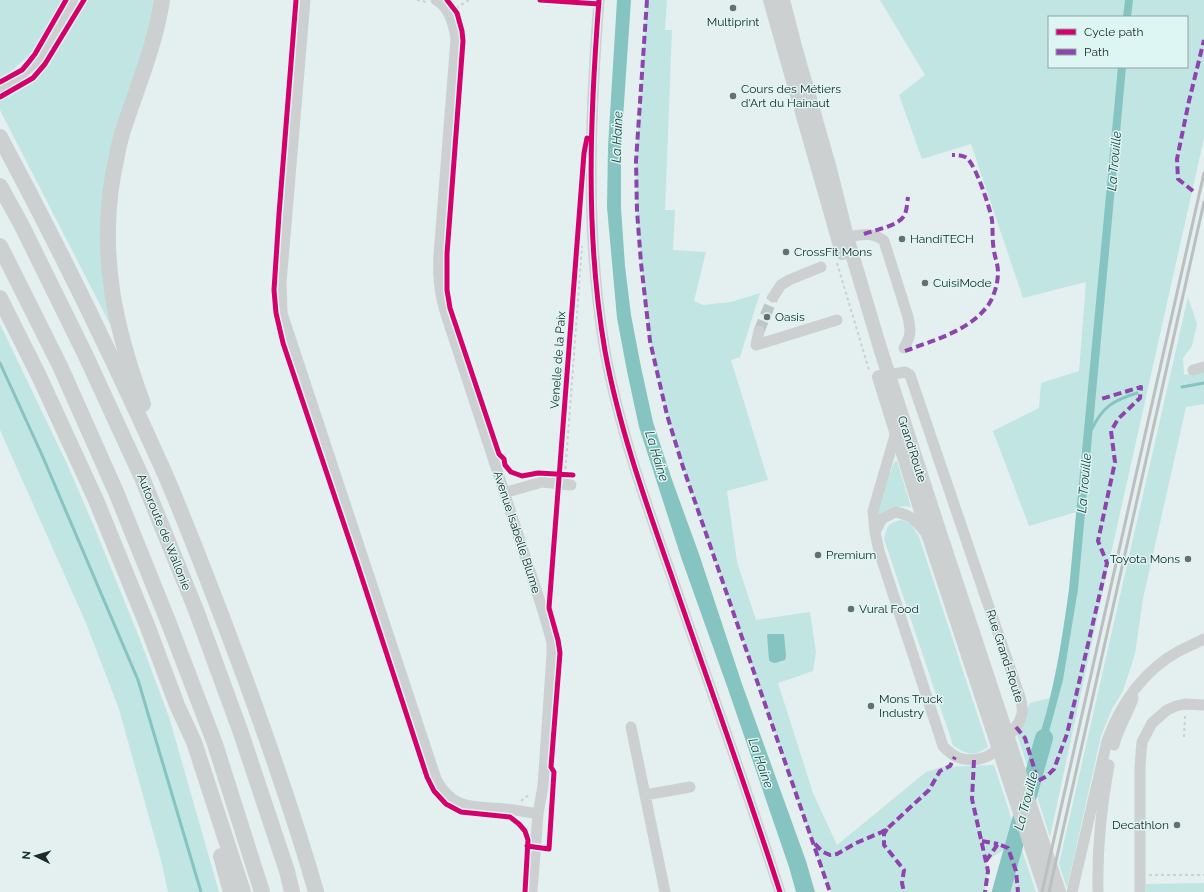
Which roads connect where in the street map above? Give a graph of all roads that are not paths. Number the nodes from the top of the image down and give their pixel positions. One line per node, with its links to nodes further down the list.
1 (73, 0): 8 (street)
2 (162, 0): 21 (highway)
3 (305, 0): 34 (street)
4 (599, 0): 42 (street)
5 (770, 0): 20 (main road, Grand'Route)
6 (783, 0): 11 (main road, Grand'Route)
7 (432, 2): 23 (street, Avenue Isabelle Blume)
8 (3, 85)
9 (0, 137): 21 (highway)
10 (0, 186): 38 (highway, Autoroute de Wallonie)
11 (847, 237): 18 (street); 19 (main road, Grand'Route)
12 (0, 246): 37 (highway)
13 (821, 267): 14 (street)
14 (773, 297)
15 (0, 298): 29 (highway)
16 (837, 320): 17 (street)
17 (759, 331)
18 (904, 348)
19 (888, 375): 24 (street, Rue Grand-Route); 28 (main road, Grand'Route)
20 (896, 432): 24 (street); 25 (main road, Grand'Route)
21 (165, 475): 39 (highway)
22 (565, 478): 23 (street)
23 (504, 493): 34 (street, Avenue Isabelle Blume)
24 (875, 532): 25 (street)
25 (929, 536): 28 (main road, Grand'Route)
26 (1201, 642): 27 (street)
27 (1137, 686): 45 (street); 46 (street)
28 (989, 700): 43 (main road, Grand'Route); 44 (main road, Grand'Route)
29 (177, 705): 35 (highway); 36 (highway)
30 (1204, 705): 47 (street)
31 (631, 727): 33 (street)
32 (690, 787): 33 (street)
33 (645, 795): 41 (street)
34 (538, 814): 40 (street, Avenue Isabelle Blume)
35 (231, 892)
36 (242, 892)
37 (262, 892)
38 (292, 892)
39 (316, 892)
40 (532, 892)
41 (665, 892)
42 (780, 892)
43 (1046, 892)
44 (1059, 892)
45 (1072, 892)
46 (1098, 892)
47 (1140, 892)

